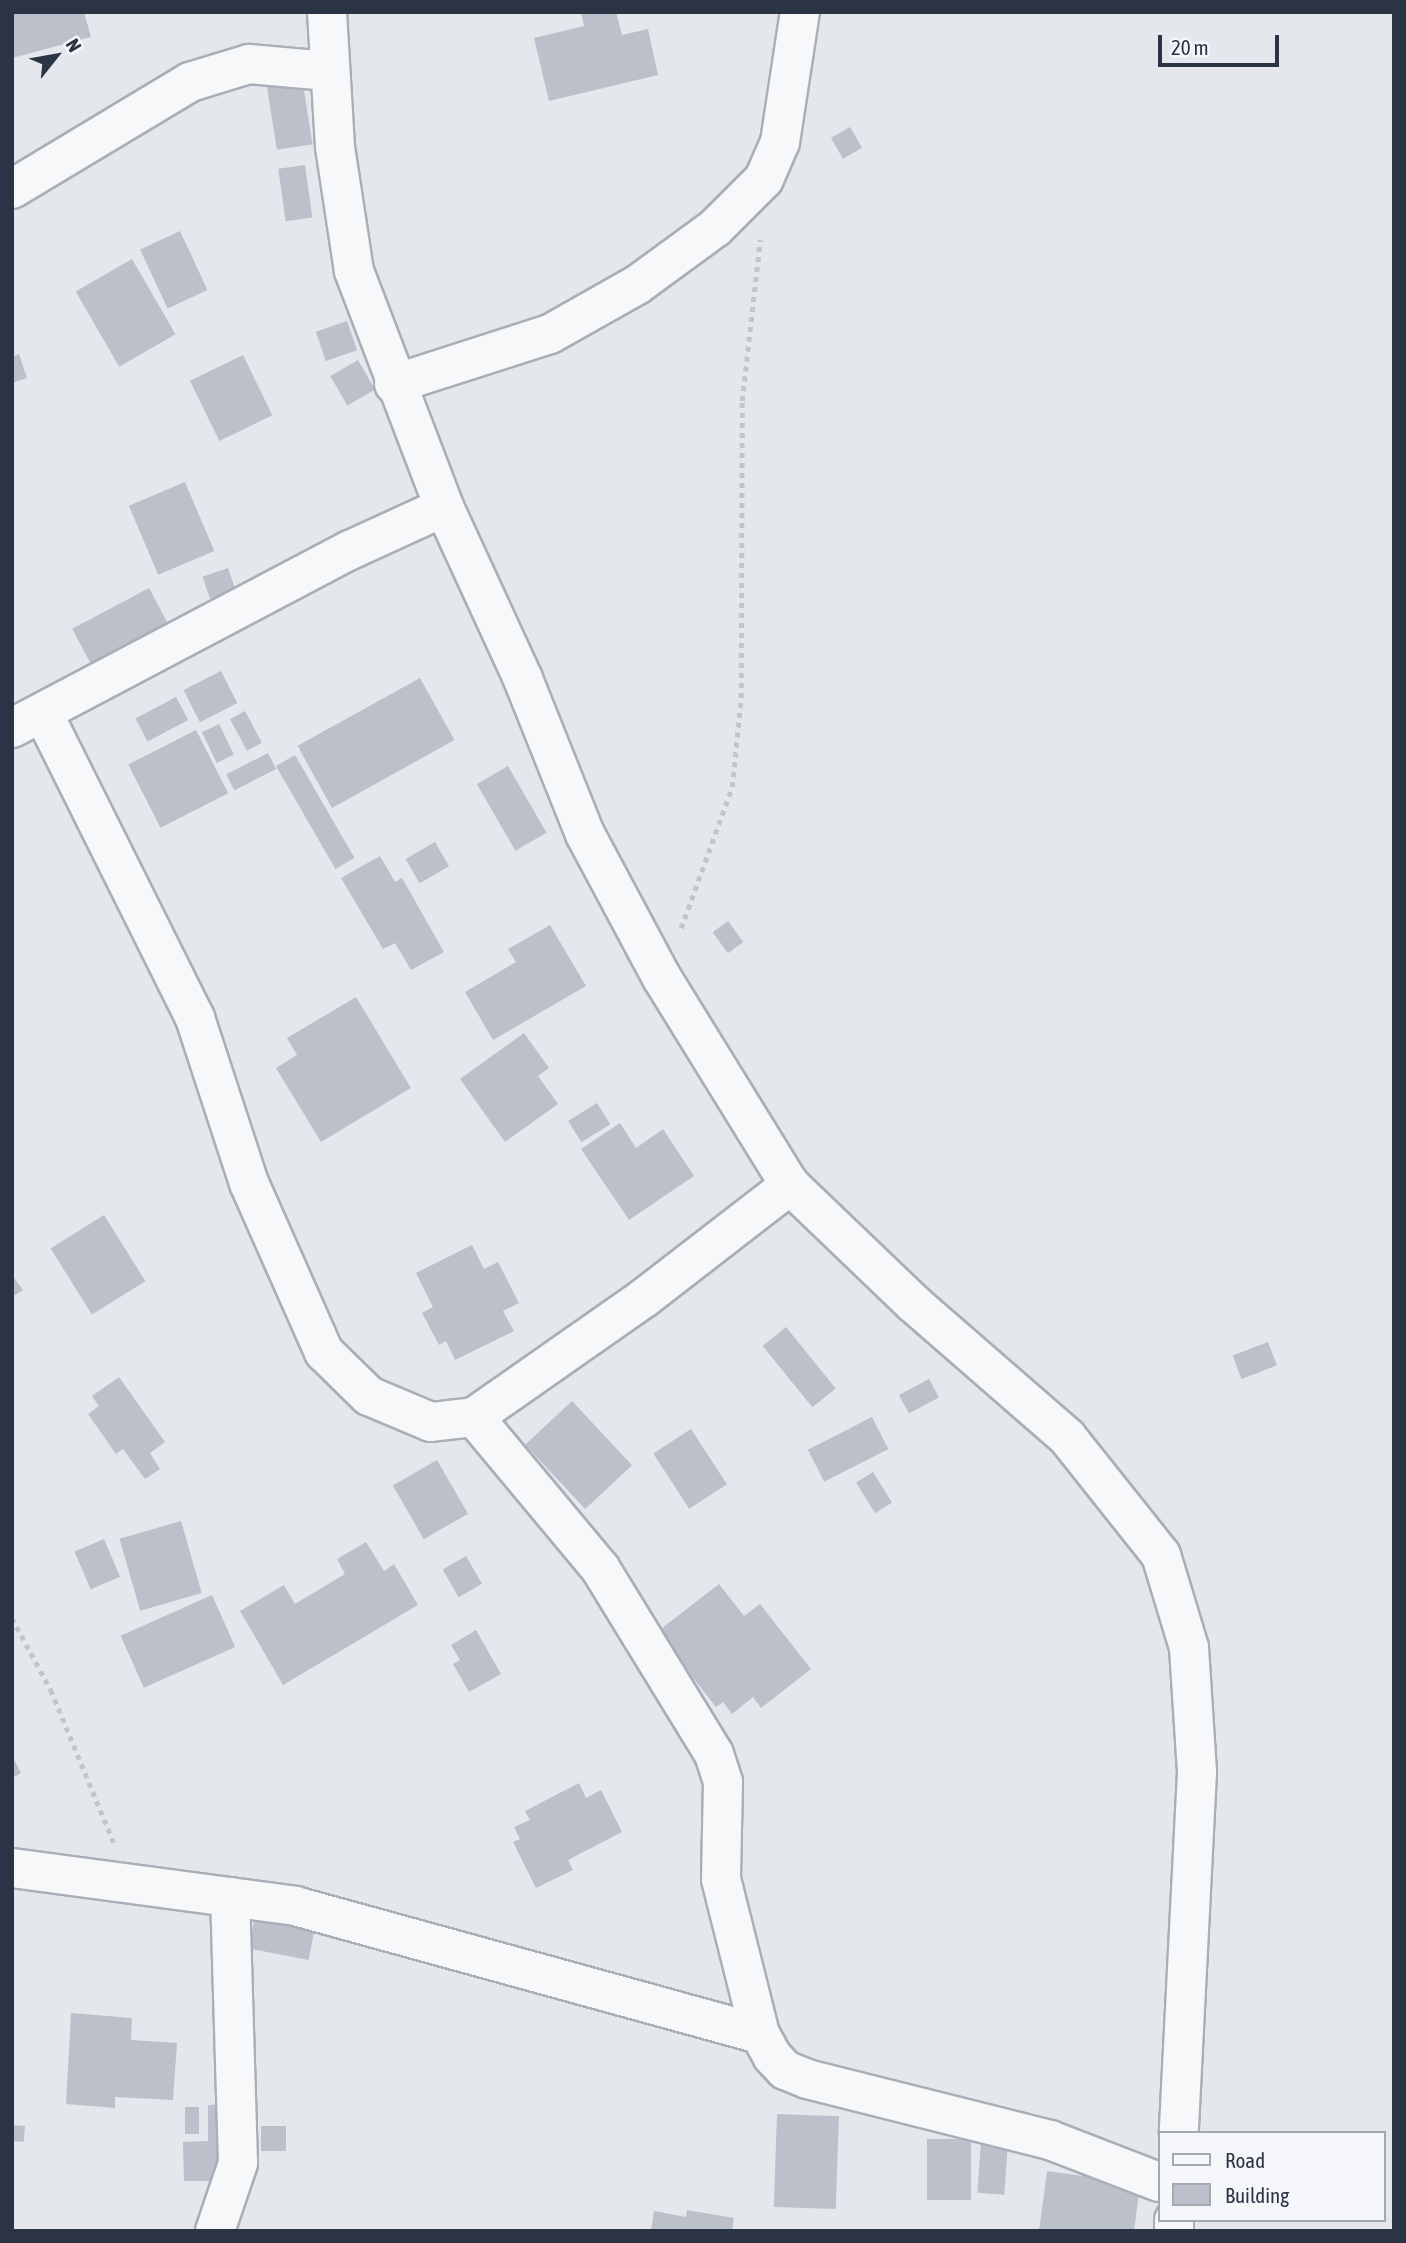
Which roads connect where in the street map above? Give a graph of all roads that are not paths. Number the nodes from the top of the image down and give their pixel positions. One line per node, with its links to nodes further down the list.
1 (327, 12): 3 (street)
2 (800, 12): 5 (street)
3 (328, 71): 4 (street); 5 (street)
4 (12, 189)
5 (394, 384): 6 (street)
6 (444, 507): 7 (street); 8 (street)
7 (27, 721): 9 (street)
8 (790, 1185): 9 (street); 13 (street)
9 (474, 1417): 12 (street)
10 (12, 1868): 11 (street)
11 (230, 1897): 12 (street); 15 (street)
12 (760, 2035): 14 (street)
13 (1179, 2131)
14 (1158, 2182)
15 (215, 2231)

